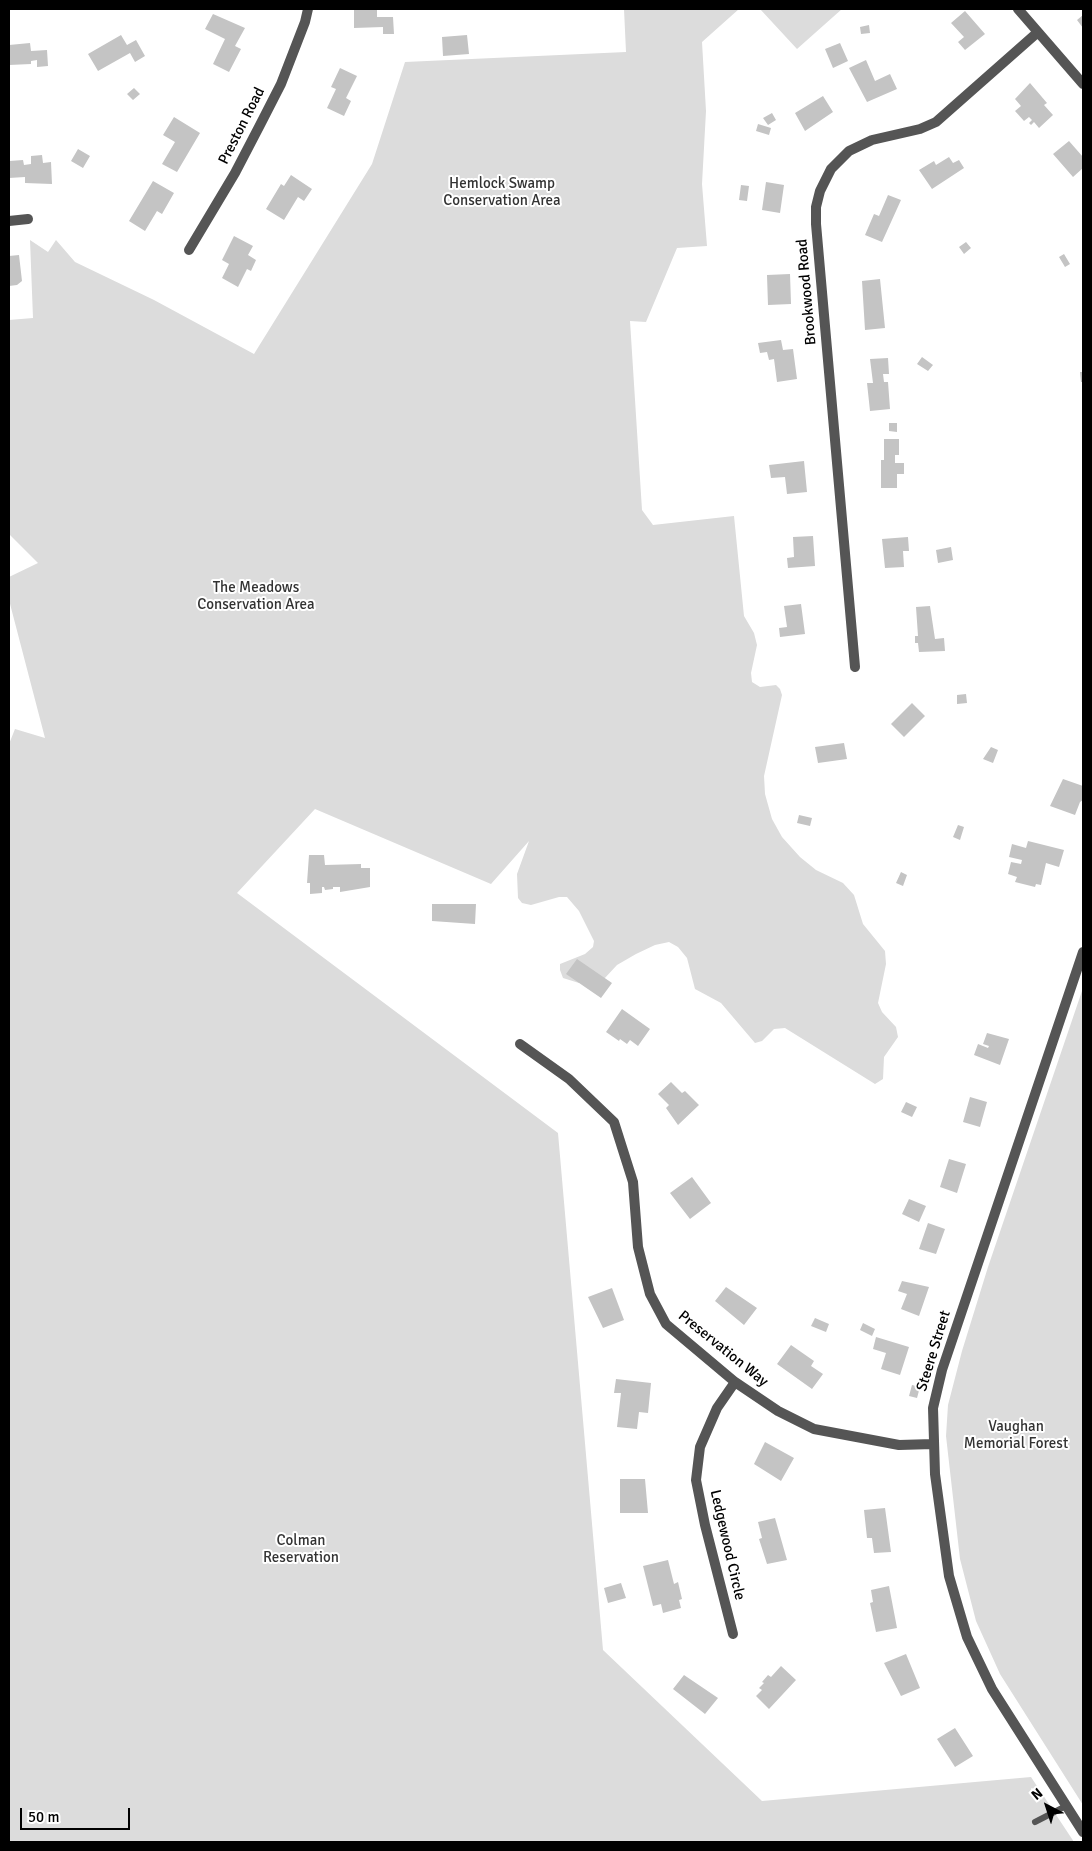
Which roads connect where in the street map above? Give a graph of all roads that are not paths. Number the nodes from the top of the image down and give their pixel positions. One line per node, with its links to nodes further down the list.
1 (308, 9): 7 (street, Preston Road)
2 (1018, 9): 3 (street)
3 (1038, 32): 4 (street); 8 (street, Brookwood Road)
4 (1083, 84)
5 (28, 220): 6 (street)
6 (9, 221)
7 (189, 250)
8 (855, 667)
9 (1083, 952): 12 (street, Steere Street)
10 (520, 1044): 11 (street, Preservation Way)
11 (735, 1382): 12 (street, Preservation Way); 13 (street, Ledgewood Circle)
12 (933, 1444): 14 (street, Steere Street)
13 (733, 1634)
14 (1066, 1806): 15 (lane); 16 (street, Steere Street)
15 (1035, 1822)
16 (1083, 1832)

